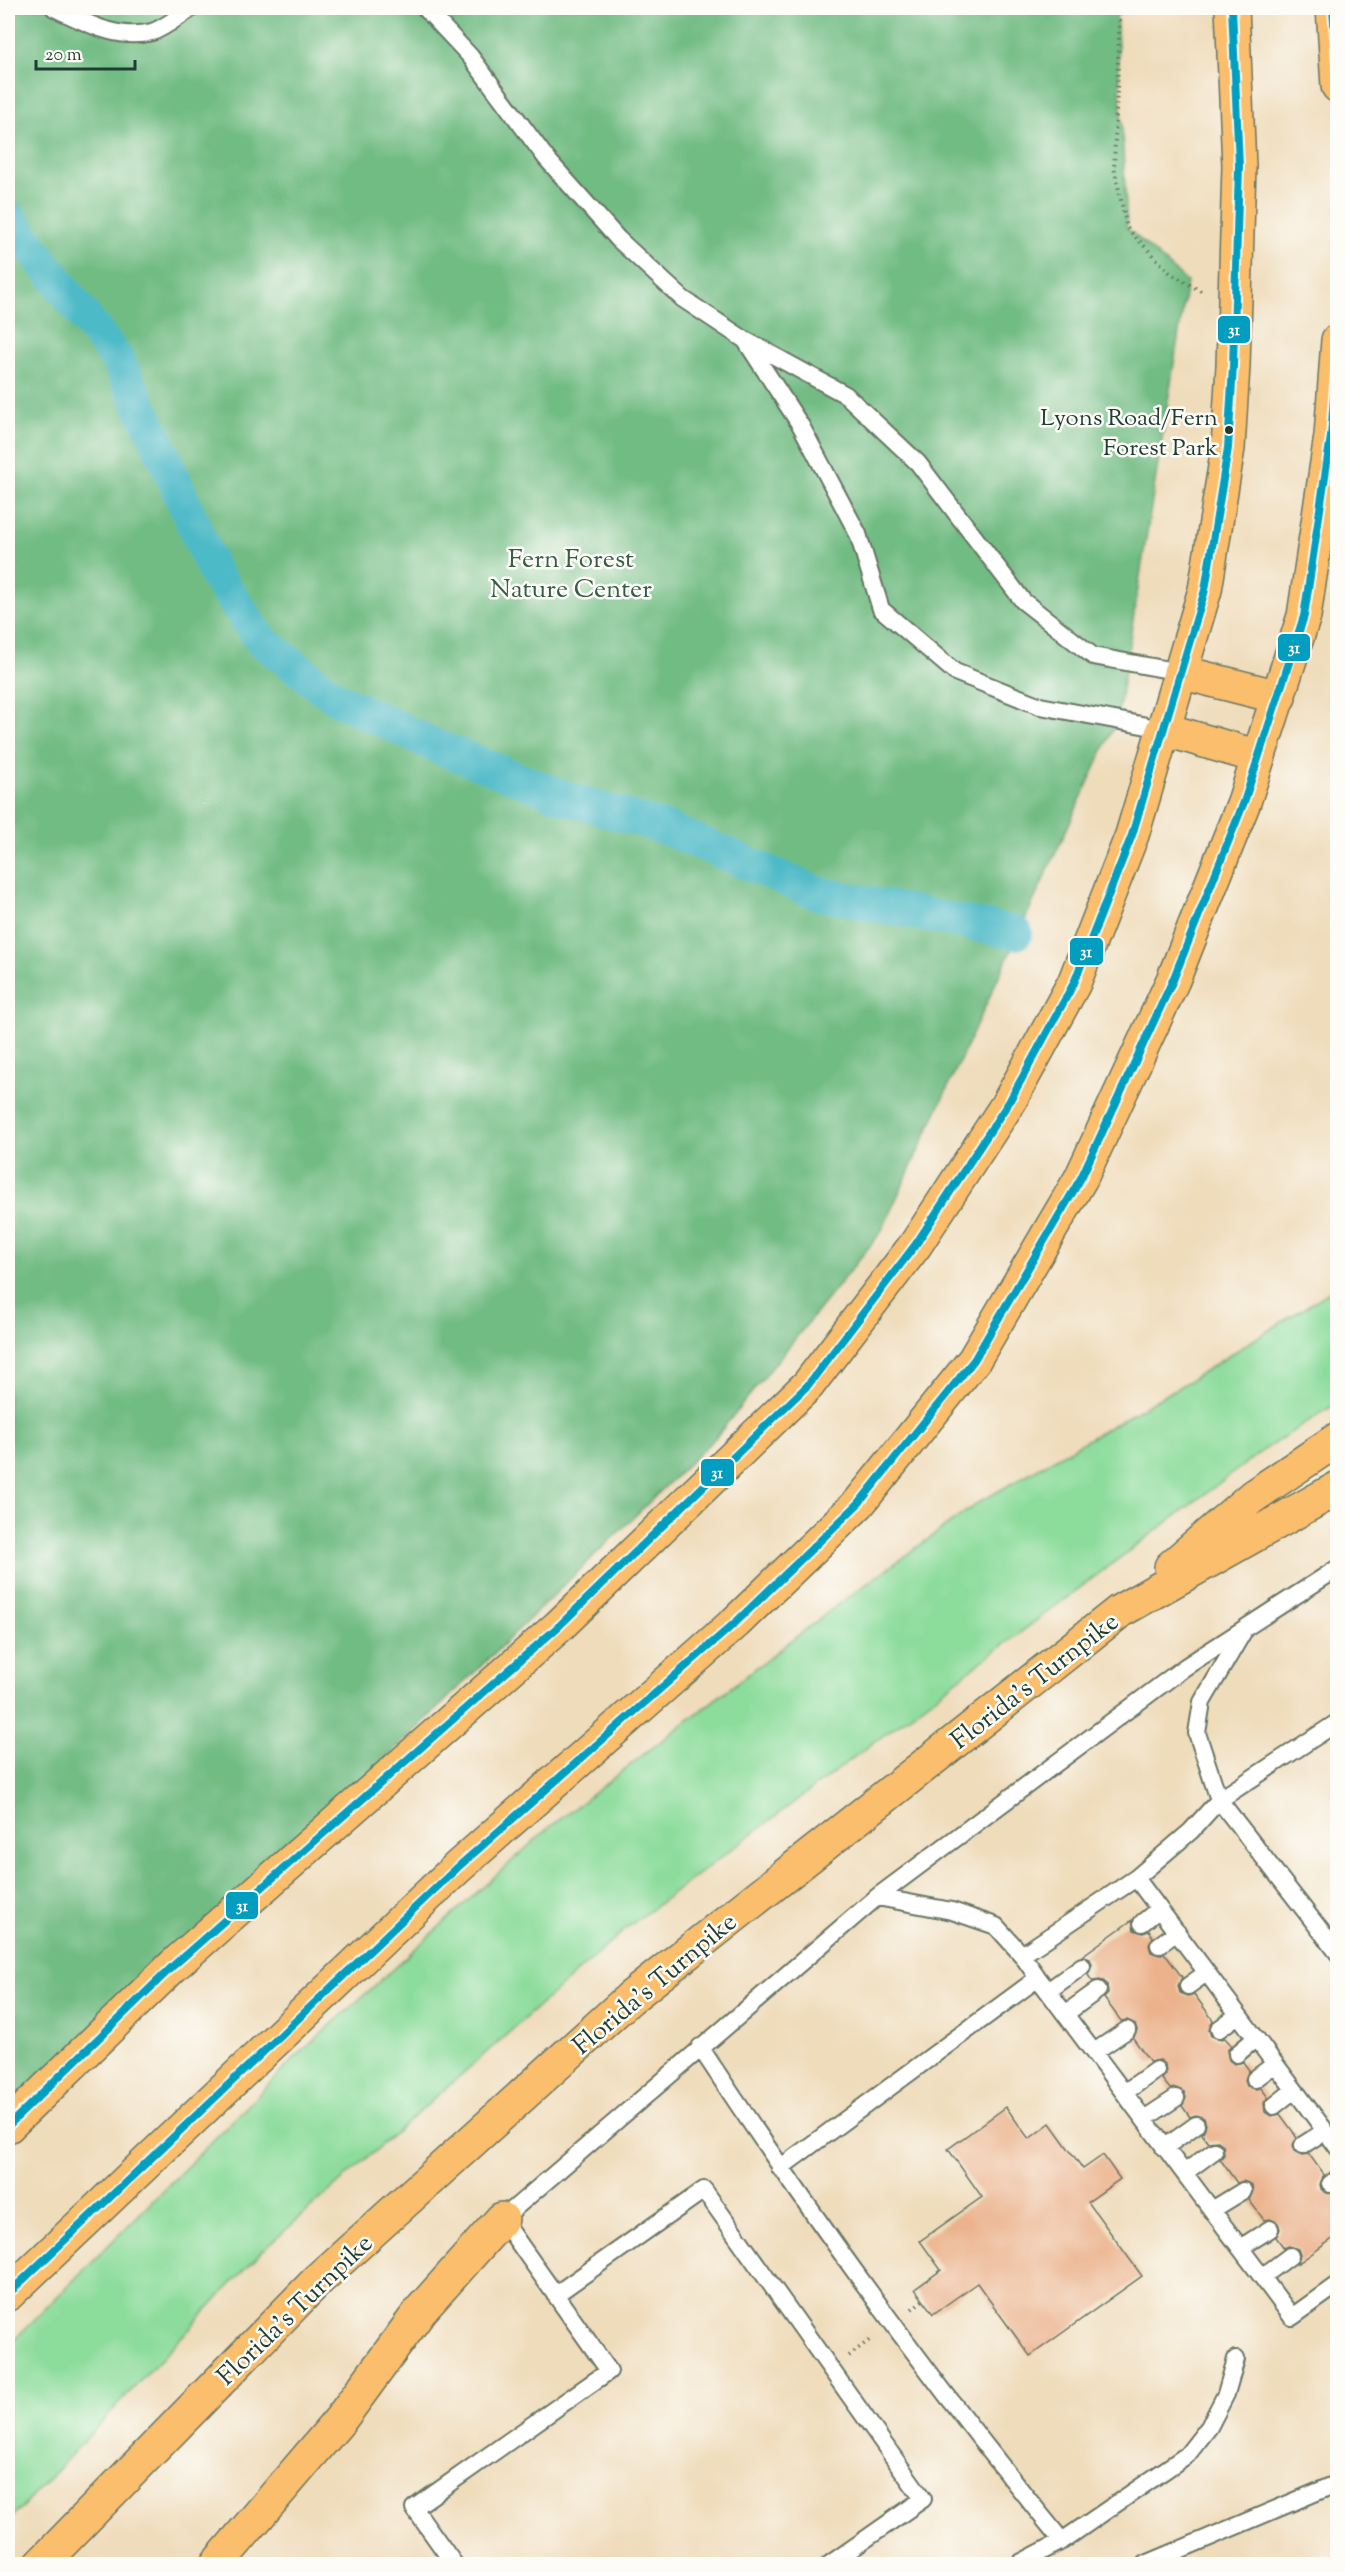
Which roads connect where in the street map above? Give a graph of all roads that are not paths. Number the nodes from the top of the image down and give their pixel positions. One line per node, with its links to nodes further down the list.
1 (54, 8): 2 (lane)
2 (192, 8)
3 (425, 8): 7 (lane)
4 (1232, 8): 9 (main road)
5 (1333, 8): 6 (main road)
6 (1338, 86)
7 (745, 340): 9 (lane); 11 (lane)
8 (1337, 348): 10 (main road)
9 (1180, 672): 10 (main road); 11 (main road)
10 (1279, 697): 12 (main road)
11 (1163, 729): 12 (main road); 50 (main road)
12 (1259, 757): 66 (main road)
13 (1338, 1439): 16 (main road)
14 (1338, 1488): 16 (main road, Florida's Turnpike)
15 (1338, 1568): 17 (lane)
16 (1120, 1611): 71 (main road, Florida's Turnpike)
17 (1247, 1626): 19 (lane); 21 (lane)
18 (1338, 1722): 19 (lane)
19 (1219, 1800): 20 (lane); 26 (lane)
20 (1136, 1878): 22 (lane); 27 (lane)
21 (876, 1897): 27 (lane); 38 (lane)
22 (1159, 1909): 23 (lane); 24 (lane)
23 (1143, 1923)
24 (1177, 1932): 25 (lane); 29 (lane)
25 (1159, 1945)
26 (1338, 1953)
27 (1022, 1955): 30 (lane)
28 (1082, 1966): 30 (lane)
29 (1206, 1973): 31 (lane); 34 (lane)
30 (1043, 1984): 33 (lane); 56 (lane)
31 (1188, 1986)
32 (1098, 1990): 33 (lane)
33 (1065, 2014): 39 (lane)
34 (1238, 2015): 35 (lane); 37 (lane)
35 (1219, 2029)
36 (1127, 2030): 39 (lane)
37 (1256, 2038): 40 (lane); 41 (lane)
38 (700, 2047): 56 (lane); 60 (lane)
39 (1094, 2052): 45 (lane)
40 (1237, 2054)
41 (1275, 2064): 43 (lane); 44 (lane)
42 (1156, 2070): 45 (lane)
43 (1256, 2079)
44 (1294, 2090): 47 (lane); 51 (lane)
45 (1124, 2093): 48 (lane)
46 (1176, 2098): 48 (lane)
47 (1274, 2106)
48 (1144, 2119): 53 (lane)
49 (1196, 2125): 53 (lane)
50 (8, 2126)
51 (1325, 2131): 52 (lane); 54 (lane)
52 (1303, 2145)
53 (1164, 2148): 57 (lane)
54 (1338, 2148)
55 (1214, 2151): 57 (lane)
56 (780, 2168): 70 (lane)
57 (1184, 2173): 59 (lane)
58 (1243, 2191): 59 (lane)
59 (1212, 2210): 62 (lane)
60 (501, 2219): 67 (lane); 72 (main road)
61 (1270, 2229): 62 (lane)
62 (1240, 2248): 64 (lane)
63 (1290, 2256): 64 (lane)
64 (1262, 2277): 65 (lane)
65 (1338, 2284)
66 (8, 2294)
67 (555, 2295): 73 (lane); 74 (lane)
68 (1236, 2359): 70 (lane)
69 (1338, 2483): 76 (lane)
70 (1062, 2541): 75 (lane)
71 (41, 2565)
72 (217, 2565)
73 (454, 2565)
74 (830, 2565)
75 (1018, 2565)
76 (1146, 2565)

